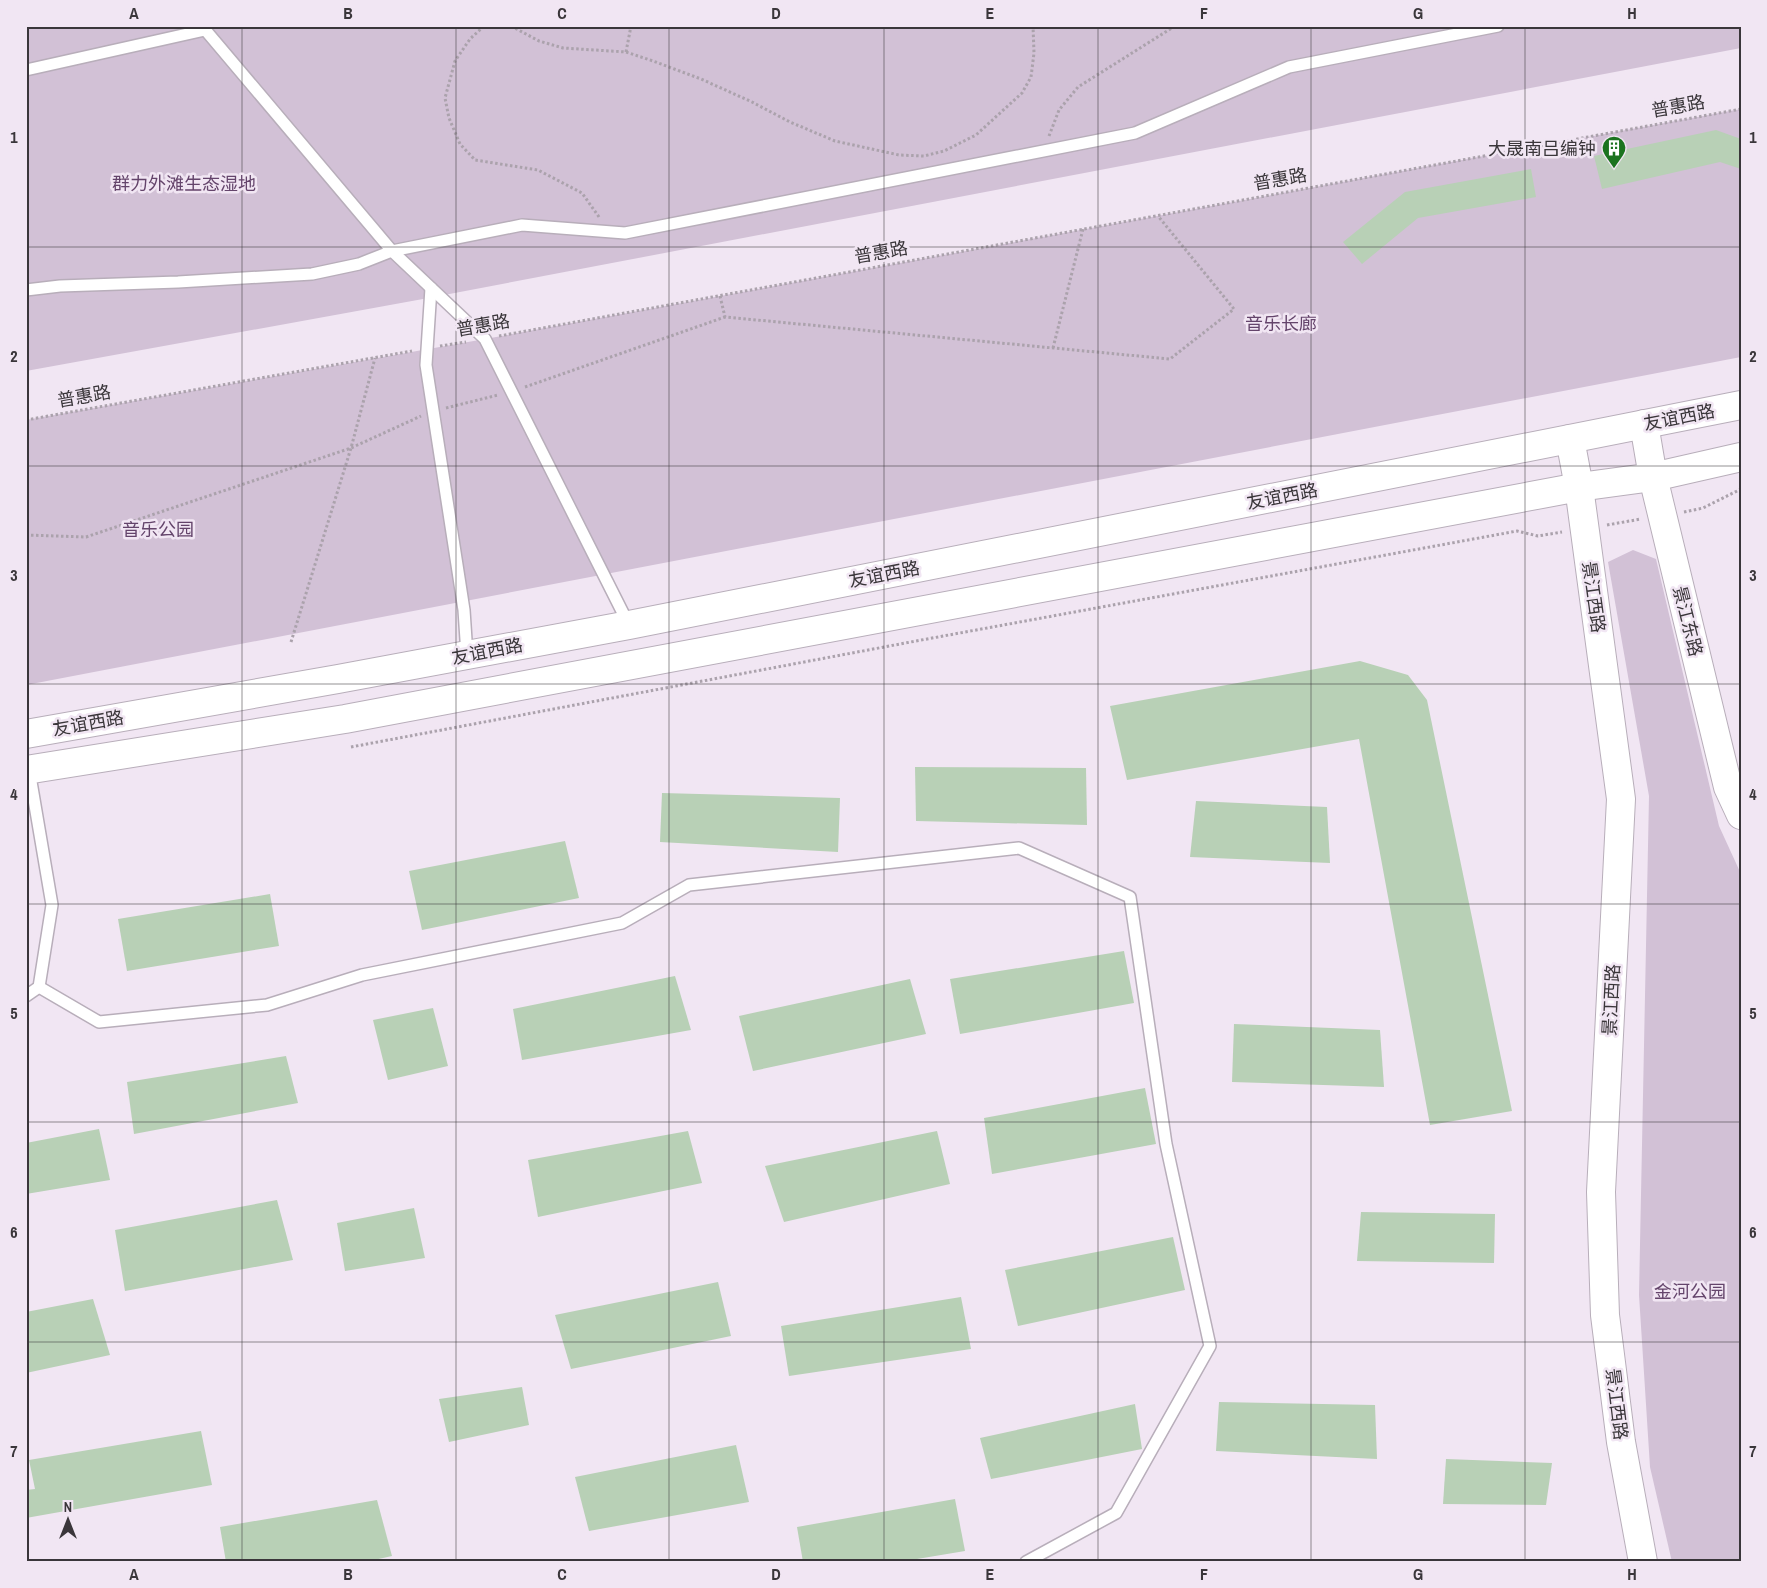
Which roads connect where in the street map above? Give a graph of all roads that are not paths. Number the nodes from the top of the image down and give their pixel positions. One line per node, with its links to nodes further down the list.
1 (1498, 26): 4 (lane)
2 (204, 28): 3 (lane); 4 (lane)
3 (26, 70)
4 (392, 252): 5 (lane); 6 (lane)
5 (431, 288): 13 (lane); 14 (lane)
6 (26, 290)
7 (1741, 405): 8 (main road, 友谊西路)
8 (1644, 424): 9 (main road, 友谊西路); 11 (main road, 景江东路)
9 (1570, 439): 12 (main road, 景江西路); 13 (main road, 友谊西路)
10 (1741, 458): 11 (main road, 友谊西路)
11 (1653, 477): 12 (main road, 友谊西路); 17 (main road, 景江东路)
12 (1579, 487): 16 (main road, 友谊西路); 22 (main road, 景江西路)
13 (629, 624): 14 (main road, 友谊西路)
14 (467, 655): 15 (main road, 友谊西路)
15 (26, 734)
16 (28, 770): 19 (lane)
17 (1735, 786): 18 (main road, 景江东路)
18 (1741, 816)
19 (39, 987): 20 (lane); 21 (lane)
20 (26, 996)
21 (1026, 1562)
22 (1643, 1562)

